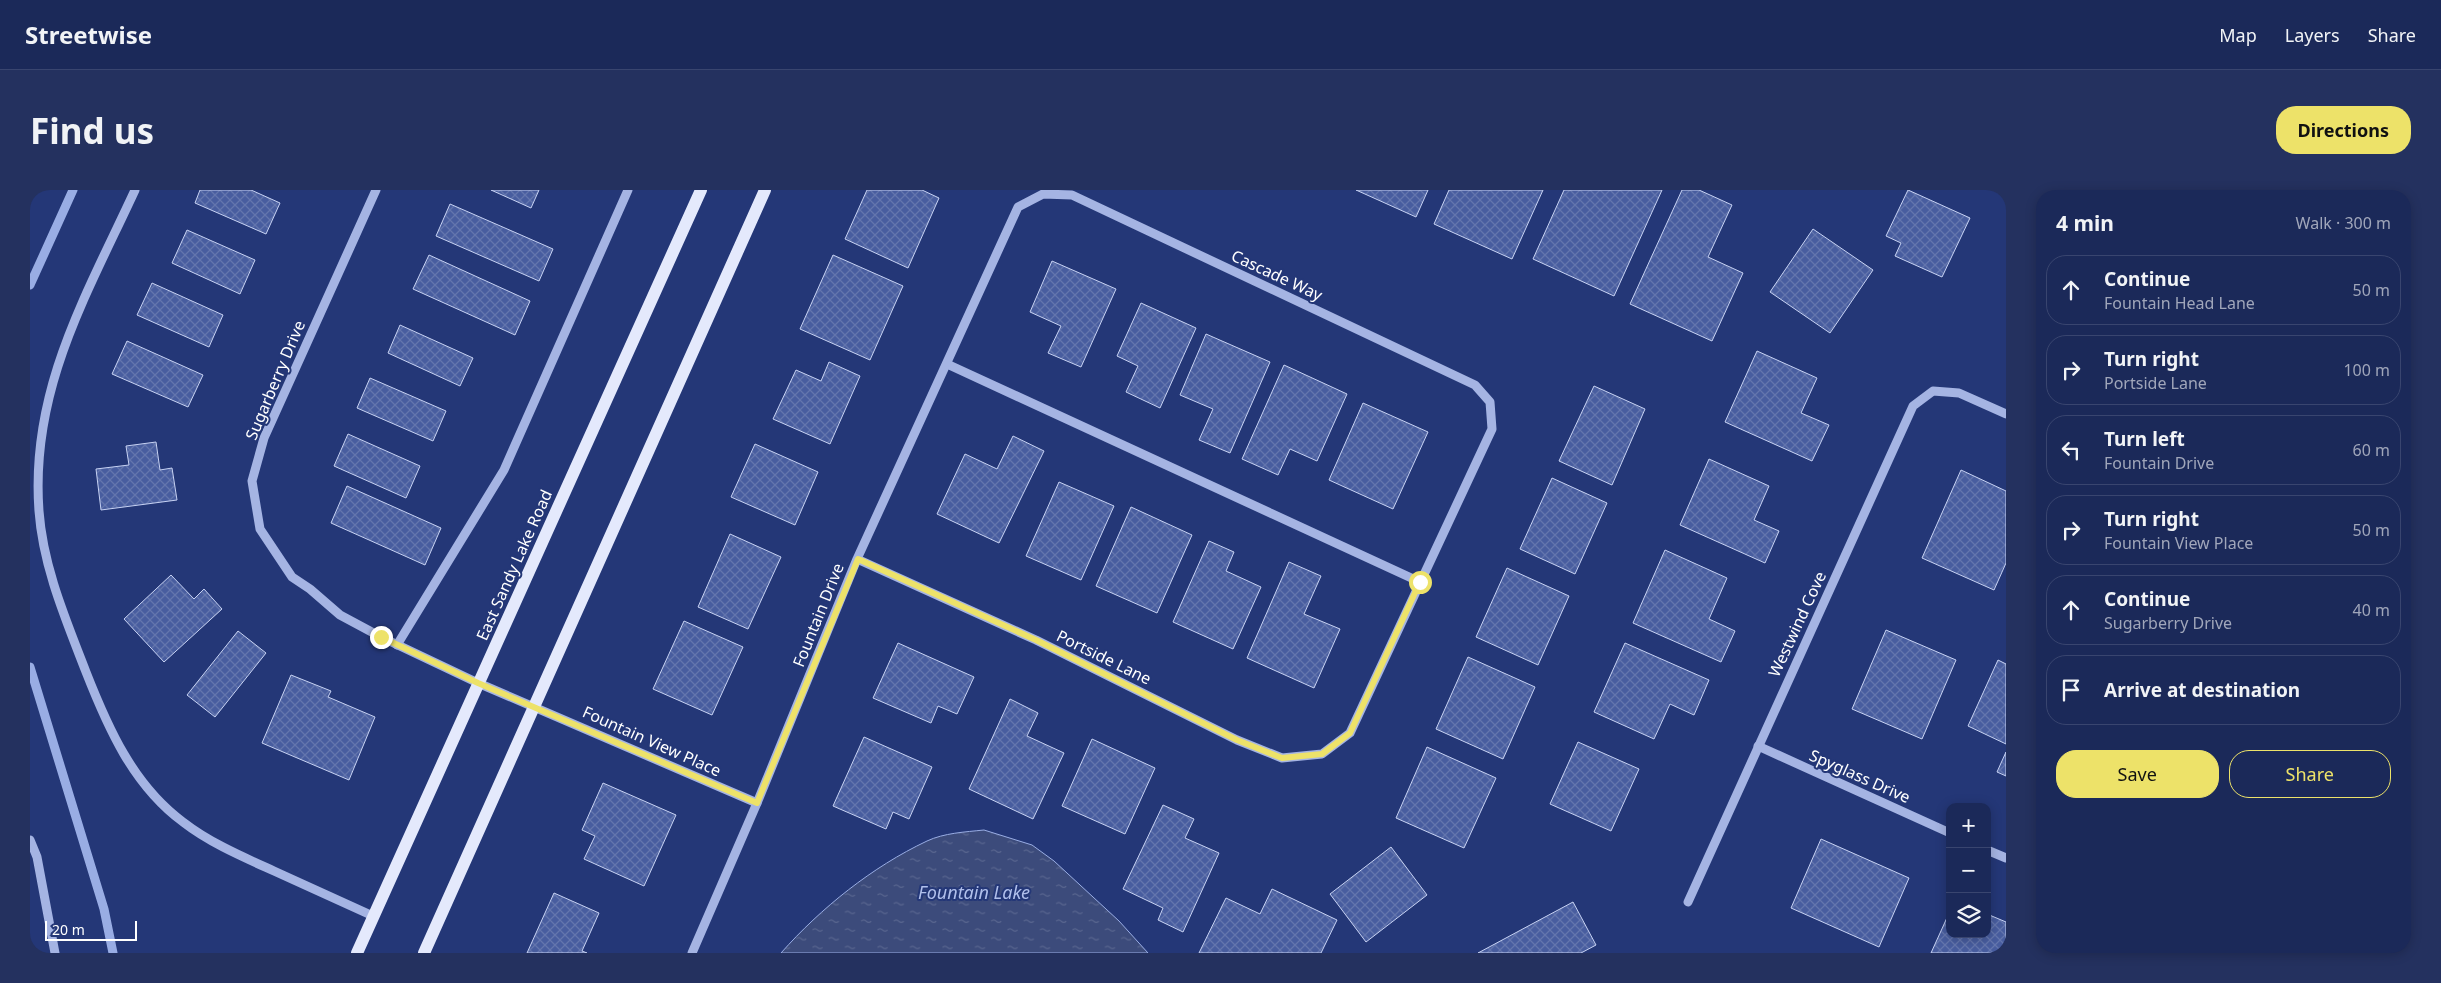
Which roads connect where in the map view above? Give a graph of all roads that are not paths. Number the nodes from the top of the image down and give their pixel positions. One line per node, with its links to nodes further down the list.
1 (134, 190): 21 (street)
2 (376, 190): 11 (street, Sugarberry Drive)
3 (628, 190): 11 (street)
4 (701, 190): 12 (main road, East Sandy Lake Road)
5 (766, 190): 13 (main road)
6 (1042, 194): 7 (street, Fountain Drive); 10 (street, Cascade Way)
7 (946, 364): 9 (street, Fountain Drive); 10 (street)
8 (2006, 414): 14 (street, Westwind Cove)
9 (858, 559): 10 (street, Portside Lane); 15 (street, Fountain Drive)
10 (1420, 582)
11 (397, 645): 12 (street, Sugarberry Drive)
12 (478, 683): 13 (street, Sugarberry Drive); 21 (main road, East Sandy Lake Road)
13 (535, 706): 15 (street, Fountain View Place); 24 (main road)
14 (1758, 746): 16 (street, Spyglass Drive); 20 (street, Westwind Cove)
15 (757, 803): 25 (street, Fountain Drive)
16 (1946, 831)
17 (30, 840): 22 (street)
18 (1991, 852): 19 (street)
19 (2006, 858)
20 (1688, 902)
21 (373, 916): 23 (main road, East Sandy Lake Road)
22 (55, 953)
23 (357, 953)
24 (424, 953)
25 (692, 953)

